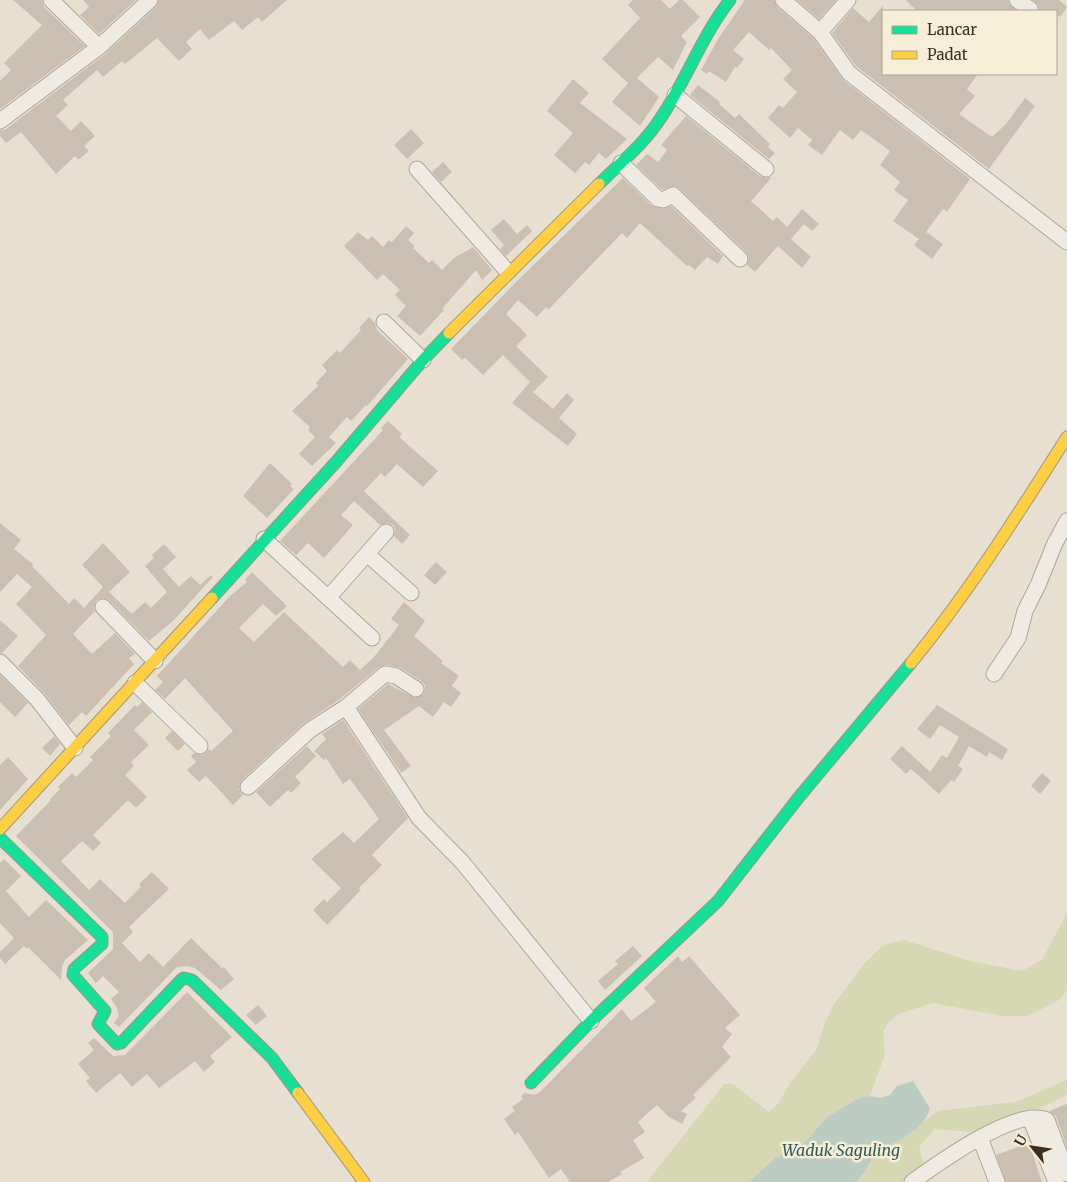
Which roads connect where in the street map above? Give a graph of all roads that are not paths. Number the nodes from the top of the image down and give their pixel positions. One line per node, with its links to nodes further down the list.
1 (51, 0): 9 (street)
2 (150, 0): 9 (street)
3 (730, 0): 10 (street)
4 (783, 0): 8 (street)
5 (848, 0): 8 (street)
6 (1017, 0): 7 (street)
7 (1030, 9)
8 (820, 32): 15 (street)
9 (99, 47): 11 (street)
10 (675, 95): 12 (street); 14 (street)
11 (0, 121)
12 (621, 163): 16 (street); 17 (street)
13 (417, 169): 17 (street)
14 (766, 169)
15 (1067, 242)
16 (740, 259)
17 (508, 272): 19 (street)
18 (384, 322): 19 (street)
19 (423, 360): 24 (street)
20 (1067, 437): 21 (street)
21 (1061, 458): 41 (street)
22 (1067, 520): 32 (street)
23 (386, 532): 25 (street)
24 (264, 539): 27 (street); 30 (street)
25 (367, 554): 26 (street); 27 (street)
26 (411, 593)
27 (328, 598): 29 (street)
28 (103, 608): 30 (street)
29 (372, 638)
30 (154, 661): 33 (street)
31 (0, 662): 37 (street)
32 (994, 674)
33 (135, 683): 36 (street); 37 (street)
34 (416, 689): 35 (street)
35 (346, 706): 38 (street); 41 (street)
36 (200, 746)
37 (75, 748): 39 (street)
38 (248, 787)
39 (0, 829)
40 (0, 838): 47 (street)
41 (592, 1021): 42 (street)
42 (531, 1082)
43 (1030, 1118): 44 (street); 45 (street); 50 (street)
44 (980, 1138): 46 (street); 49 (street)
45 (1067, 1174)
46 (934, 1175): 48 (street)
47 (364, 1182)
48 (912, 1182)
49 (997, 1182)
50 (1056, 1182)

